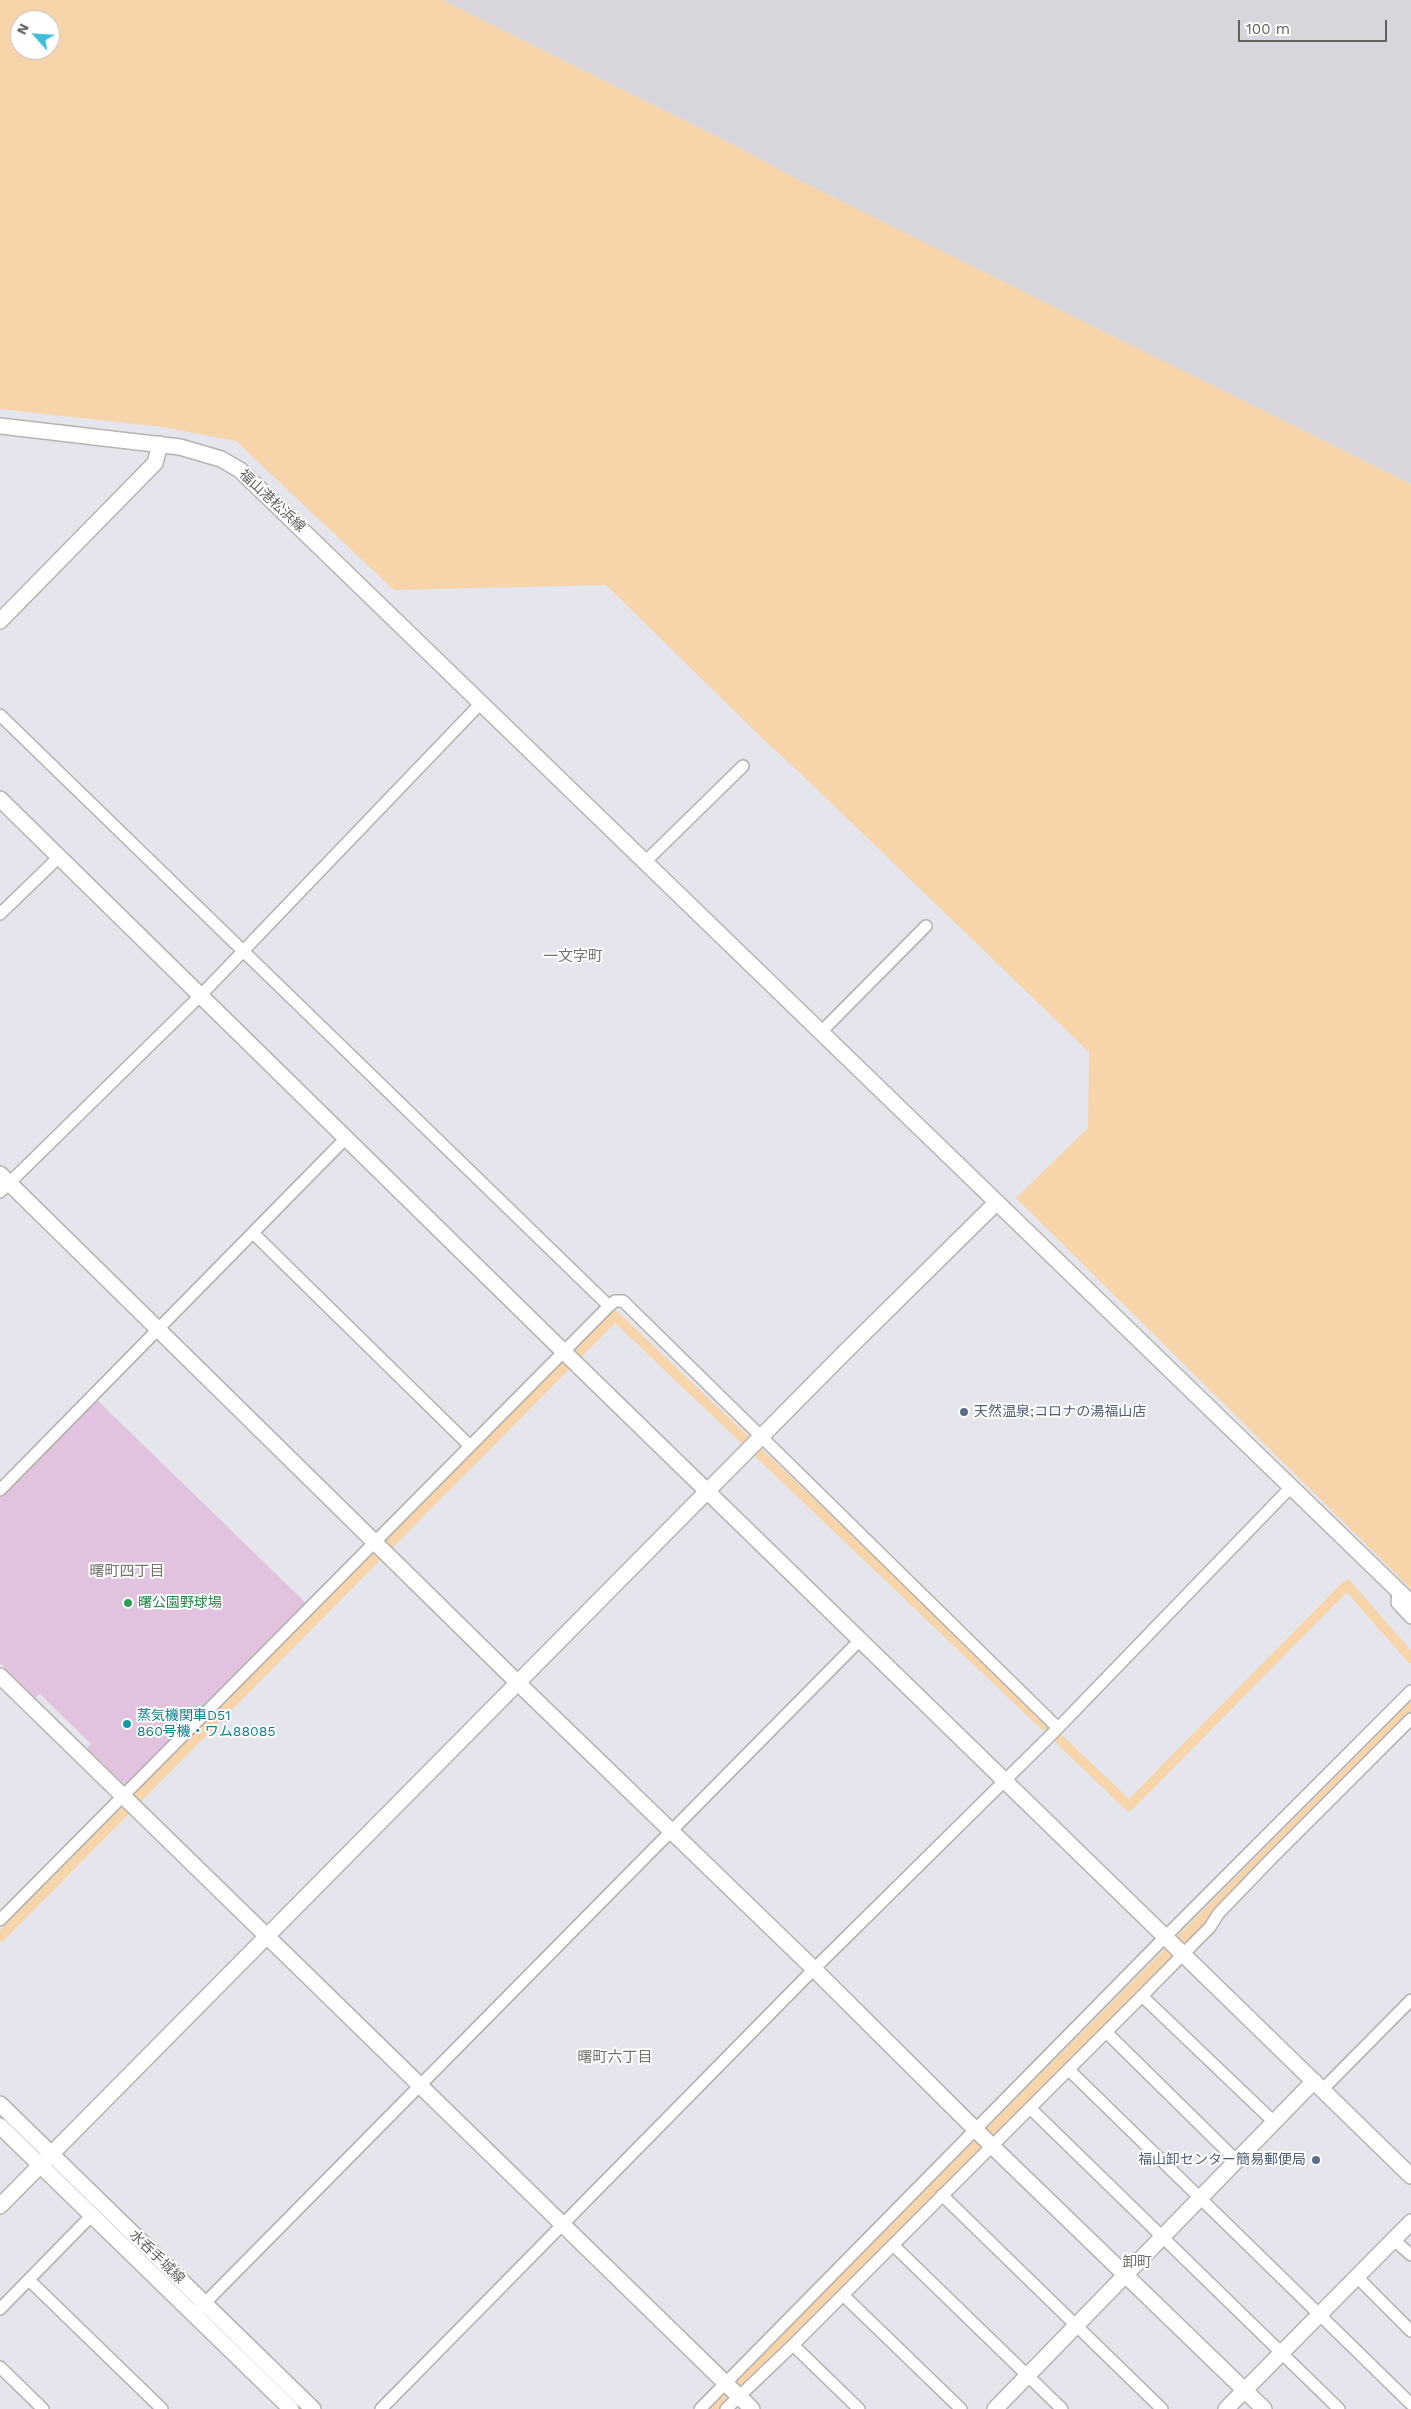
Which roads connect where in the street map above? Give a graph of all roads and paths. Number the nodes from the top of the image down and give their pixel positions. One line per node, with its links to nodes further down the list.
1 (0, 426): 2 (street, 福山港松浜線)
2 (160, 444): 3 (street); 4 (street, 福山港松浜線)
3 (0, 621)
4 (482, 702): 9 (street, 福山港松浜線); 12 (street)
5 (0, 714): 12 (street)
6 (743, 766): 9 (street)
7 (0, 799): 8 (street)
8 (59, 857): 10 (street); 13 (street)
9 (646, 861): 14 (street, 福山港松浜線)
10 (0, 914)
11 (926, 926): 14 (street)
12 (244, 951): 13 (street); 19 (street)
13 (201, 995): 15 (street); 16 (street)
14 (822, 1031): 17 (street, 福山港松浜線)
15 (346, 1138): 18 (street); 21 (street)
16 (3, 1183): 20 (street)
17 (997, 1202): 22 (street); 24 (street, 福山港松浜線)
18 (253, 1233): 20 (street); 23 (street)
19 (609, 1306): 21 (street); 22 (street)
20 (160, 1330): 25 (street); 27 (street)
21 (569, 1357): 23 (street); 26 (street)
22 (760, 1439): 26 (street); 37 (street)
23 (470, 1446): 27 (street)
24 (1291, 1487): 28 (street, 福山港松浜線); 37 (street)
25 (0, 1490)
26 (709, 1491): 31 (street); 33 (street)
27 (380, 1547): 33 (street); 39 (street)
28 (1398, 1590): 29 (street, 福山港松浜線); 30 (street)
29 (1411, 1603)
30 (1411, 1618)
31 (861, 1639): 38 (street); 40 (street)
32 (0, 1676): 39 (street)
33 (518, 1683): 40 (street); 42 (street)
34 (1411, 1691): 35 (street)
35 (1405, 1706): 43 (street)
36 (1411, 1719): 43 (street)
37 (1058, 1728): 38 (street)
38 (1003, 1781): 43 (street); 44 (street)
39 (129, 1801): 41 (street); 42 (street)
40 (670, 1830): 44 (street); 49 (street)
41 (0, 1920)
42 (268, 1936): 49 (street); 56 (street)
43 (1174, 1946): 45 (street); 50 (street); 55 (street)
44 (814, 1968): 55 (street); 65 (street)
45 (1142, 1996): 47 (street); 53 (street)
46 (1411, 2000): 50 (street)
47 (1106, 2032): 48 (street); 57 (street)
48 (1069, 2070): 52 (street); 61 (street)
49 (420, 2085): 65 (street); 75 (street)
50 (1319, 2085): 53 (street); 59 (street)
51 (0, 2104): 56 (street, 水呑手城線)
52 (1030, 2108): 55 (street); 66 (street)
53 (1274, 2122): 57 (street)
54 (0, 2126): 58 (street, 水呑手城線)
55 (984, 2138): 60 (street); 70 (street); 83 (street)
56 (52, 2155): 58 (street); 75 (street, 水呑手城線)
57 (1238, 2161): 61 (street)
58 (41, 2165): 62 (street); 63 (street, 水呑手城線)
59 (1411, 2176)
60 (942, 2195): 68 (street); 77 (street)
61 (1201, 2198): 66 (street); 76 (street)
62 (0, 2206)
63 (93, 2214): 72 (street); 75 (street, 水呑手城線)
64 (1411, 2222): 67 (street)
65 (563, 2225): 83 (street); 90 (street)
66 (1163, 2237): 70 (street); 80 (street)
67 (1394, 2240): 69 (street); 71 (street)
68 (893, 2245): 73 (street); 82 (street)
69 (1411, 2255)
70 (1126, 2274): 77 (street); 84 (street)
71 (1357, 2277): 76 (street); 78 (street)
72 (30, 2280): 74 (street); 87 (street)
73 (843, 2295): 79 (street); 95 (street)
74 (0, 2309)
75 (199, 2309): 88 (street, 水呑手城線); 89 (street, 水呑手城線)
76 (1319, 2315): 80 (street); 85 (street)
77 (1076, 2326): 82 (street); 98 (street)
78 (1411, 2331)
79 (793, 2345): 83 (street); 94 (street)
80 (1281, 2354): 84 (street); 101 (street)
81 (0, 2367): 86 (street)
82 (1028, 2375): 96 (street); 97 (street)
83 (732, 2390): 91 (street); 92 (street); 93 (street)
84 (1244, 2390): 99 (street); 100 (street)
85 (1411, 2404)
86 (43, 2409)
87 (162, 2409)
88 (291, 2409)
89 (313, 2409)
90 (381, 2409)
91 (700, 2409)
92 (726, 2409)
93 (752, 2409)
94 (859, 2409)
95 (961, 2409)
96 (995, 2409)
97 (1062, 2409)
98 (1162, 2409)
99 (1226, 2409)
100 (1264, 2409)
101 (1338, 2409)

